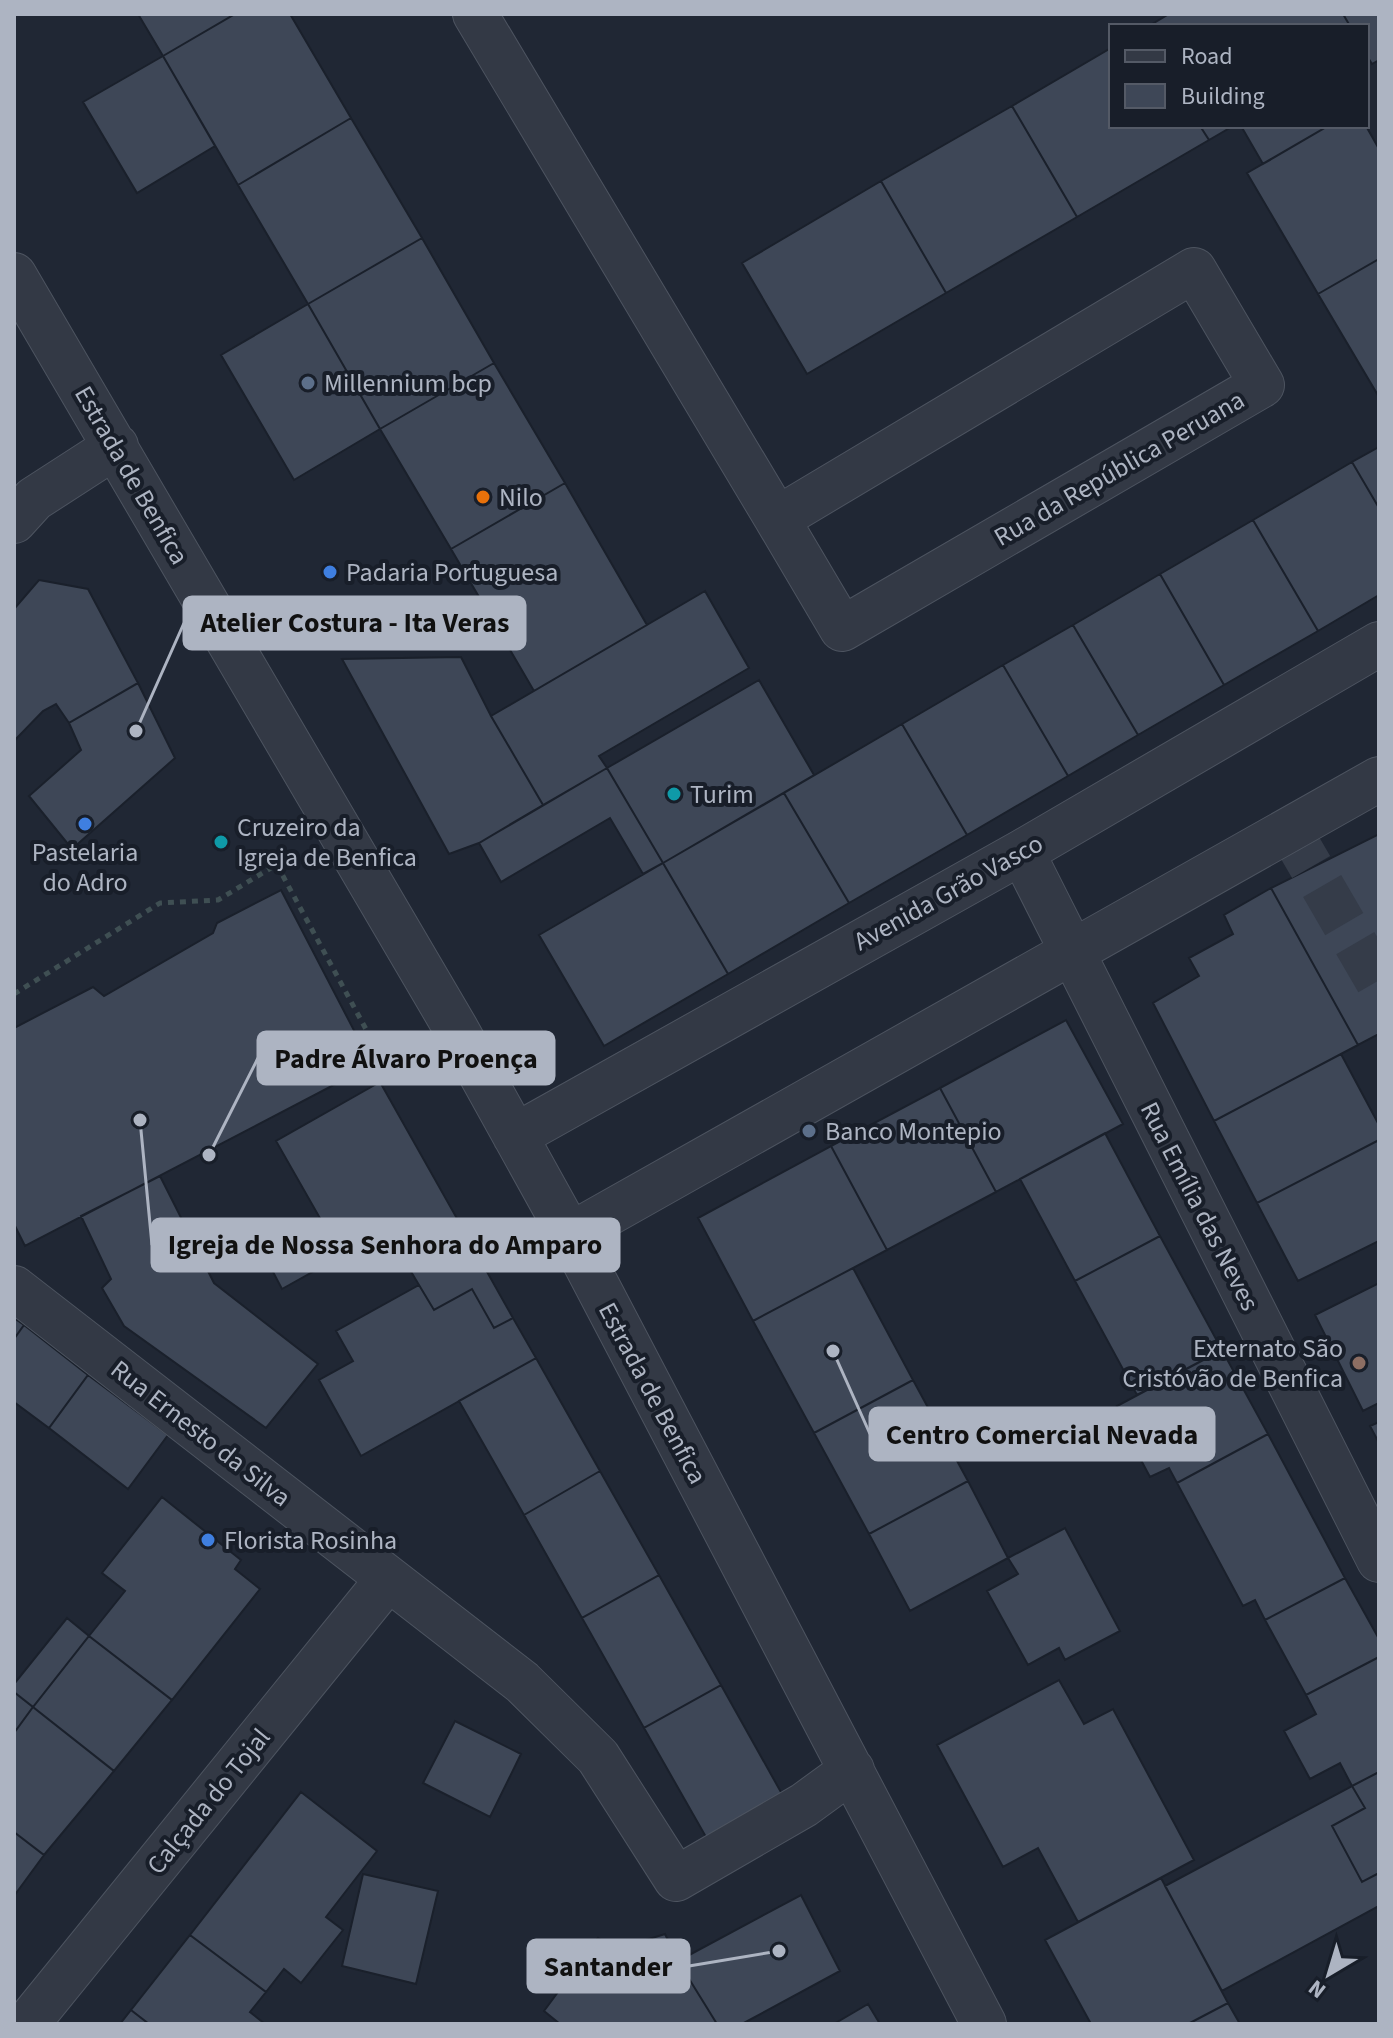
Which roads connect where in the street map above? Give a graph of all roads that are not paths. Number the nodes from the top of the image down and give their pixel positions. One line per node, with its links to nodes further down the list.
1 (475, 14): 5 (street, Rua da República Peruana)
2 (14, 275): 3 (street, Estrada de Benfica)
3 (116, 446): 4 (street); 10 (street, Estrada de Benfica)
4 (24, 510)
5 (777, 519): 5 (street, Rua da República Peruana)
6 (1379, 644): 8 (street, Avenida Grão Vasco)
7 (1379, 779): 9 (street)
8 (1022, 852): 9 (street, Rua Emília das Neves); 10 (street, Avenida Grão Vasco)
9 (1071, 951): 11 (street); 13 (street, Rua Emília das Neves)
10 (515, 1136): 11 (street, Estrada de Benfica)
11 (570, 1235): 15 (street, Estrada de Benfica)
12 (14, 1288): 14 (street, Rua Ernesto da Silva)
13 (1379, 1560)
14 (388, 1579): 15 (street, Rua Ernesto da Silva); 16 (street, Calçada do Tojal)
15 (852, 1770): 17 (street, Estrada de Benfica)
16 (27, 2024)
17 (984, 2024)

